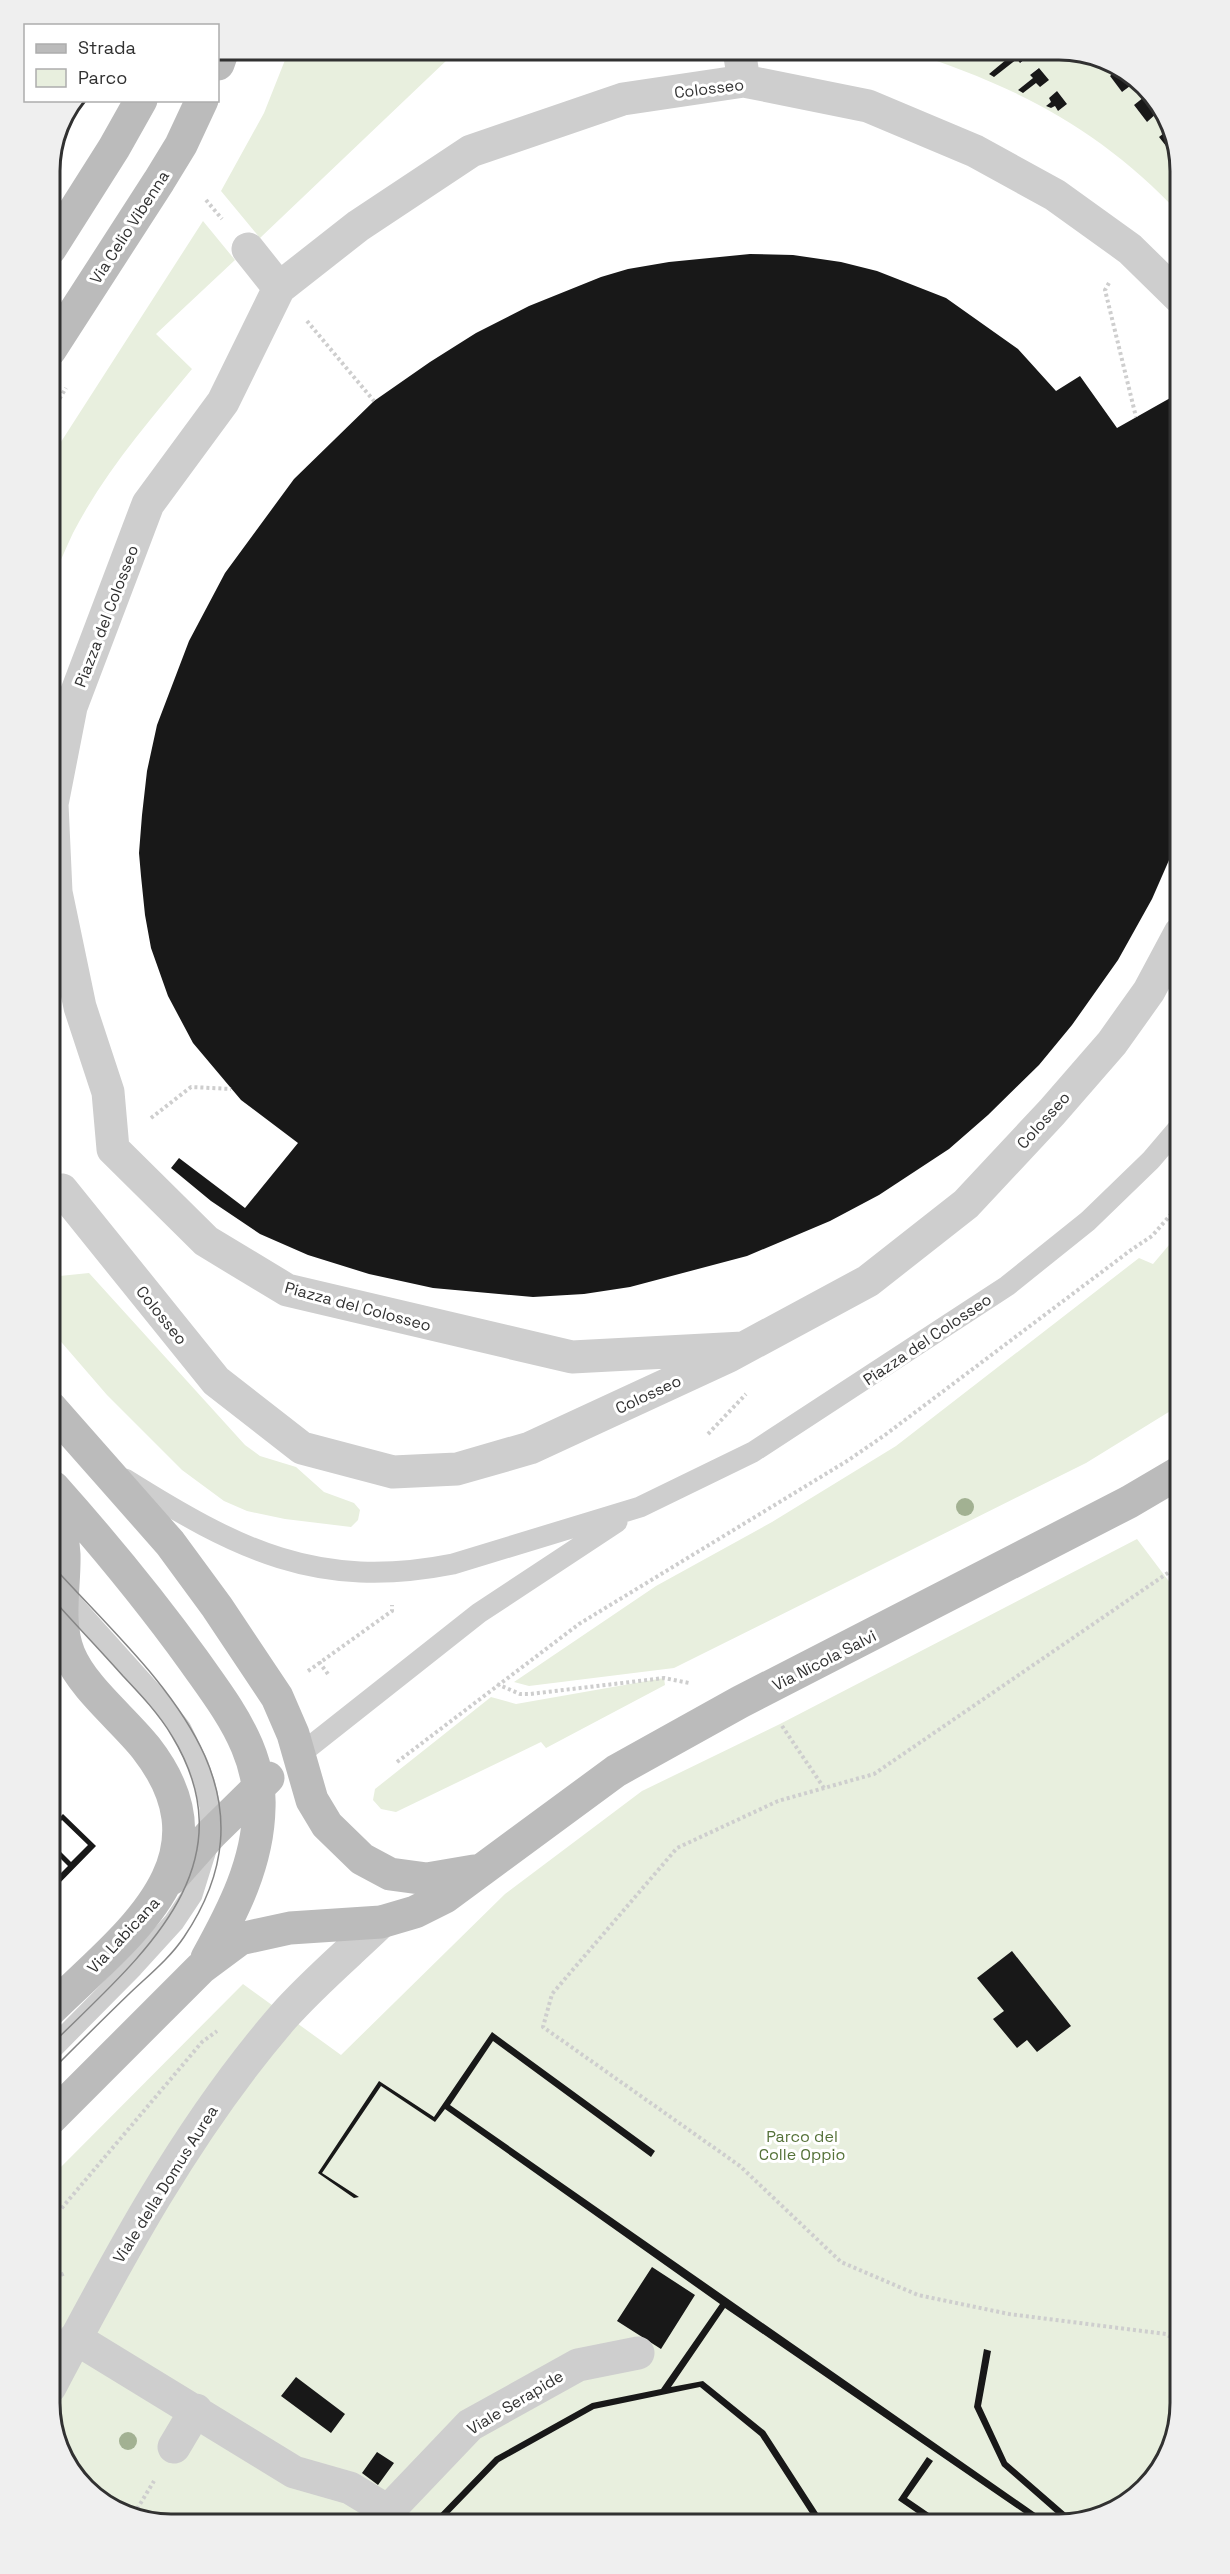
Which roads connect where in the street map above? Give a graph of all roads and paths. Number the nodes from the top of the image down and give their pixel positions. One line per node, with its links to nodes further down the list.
1 (742, 65): 8 (street, Colosseo); 10 (street, Colosseo)
2 (140, 102): 6 (main road)
3 (201, 102): 11 (main road, Via Celio Vibenna)
4 (206, 200): 5 (path)
5 (216, 212)
6 (60, 233)
7 (248, 249): 10 (street)
8 (1130, 249): 9 (street, Colosseo); 13 (path)
9 (1170, 284)
10 (279, 288): 12 (path); 14 (street, Piazza del Colosseo)
11 (60, 334)
12 (374, 401)
13 (1136, 417)
14 (60, 763)
15 (60, 911): 20 (street, Piazza del Colosseo)
16 (1170, 952): 20 (street, Colosseo)
17 (1170, 1138): 25 (lane, Piazza del Colosseo)
18 (62, 1190): 20 (street, Colosseo)
19 (1170, 1215): 34 (path)
20 (743, 1348)
21 (60, 1418): 22 (main road, Piazza del Colosseo)
22 (89, 1450): 25 (lane, Piazza del Colosseo); 36 (main road, Piazza del Colosseo)
23 (1170, 1478): 41 (main road, Via Nicola Salvi)
24 (60, 1497): 38 (main road)
25 (640, 1507): 36 (lane, Piazza del Colosseo)
26 (60, 1528): 27 (main road)
27 (60, 1567)
28 (1170, 1571): 39 (path)
29 (392, 1603): 32 (path)
30 (60, 1608): 40 (lane)
31 (60, 1622): 42 (main road, Via Labicana)
32 (328, 1674)
33 (664, 1678): 34 (path)
34 (497, 1684): 37 (path)
35 (780, 1724): 39 (path)
36 (298, 1756): 38 (main road); 41 (main road, Piazza del Colosseo)
37 (397, 1762)
38 (258, 1786): 40 (main road); 44 (main road)
39 (824, 1788): 50 (path)
40 (211, 1834): 42 (main road); 47 (lane, Via Labicana)
41 (481, 1870): 43 (main road)
42 (164, 1890): 45 (main road, Via Labicana)
43 (381, 1922): 44 (main road); 46 (street, Viale della Domus Aurea)
44 (201, 1968): 48 (main road)
45 (60, 2000)
46 (276, 2025): 49 (path); 51 (street, Viale della Domus Aurea)
47 (60, 2041)
48 (60, 2109)
49 (60, 2210)
50 (1170, 2337)
51 (75, 2338): 53 (street, Viale della Domus Aurea); 54 (street, Viale Serapide)
52 (638, 2353): 54 (street, Viale Serapide)
53 (60, 2367)
54 (196, 2410): 55 (street)
55 (174, 2447)

